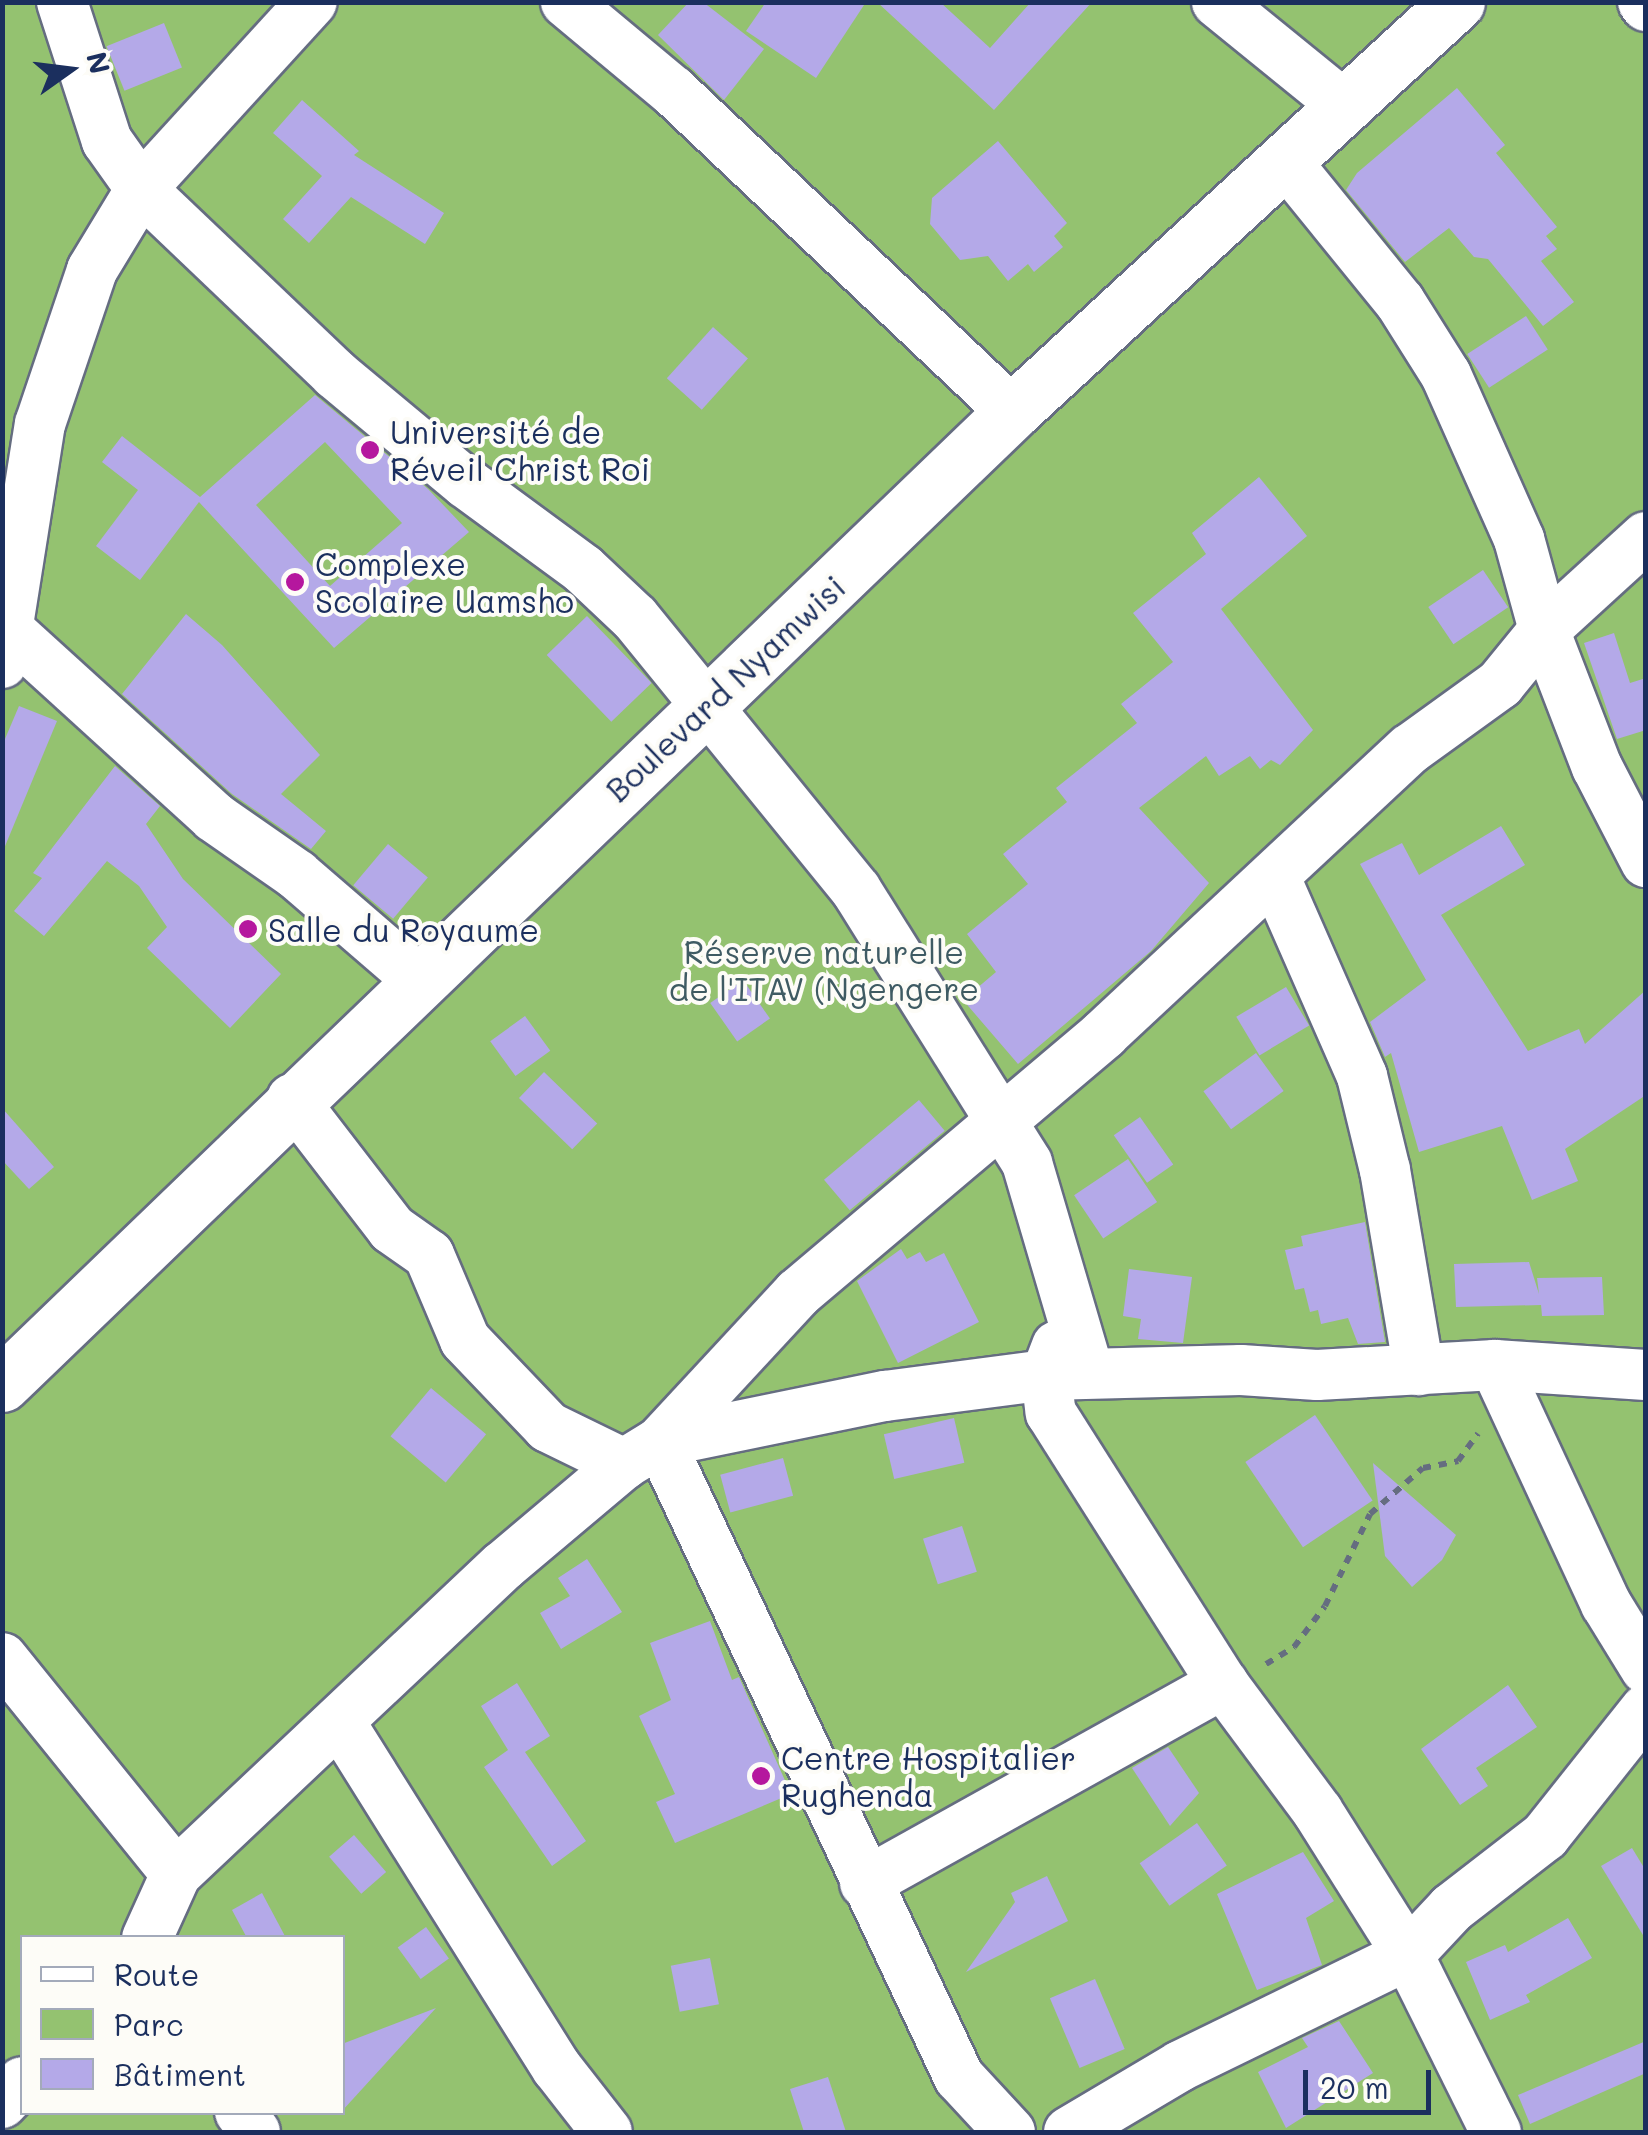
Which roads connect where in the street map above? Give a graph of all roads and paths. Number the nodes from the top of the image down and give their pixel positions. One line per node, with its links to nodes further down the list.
1 (62, 2): 8 (street)
2 (312, 2): 8 (street)
3 (566, 2): 9 (street)
4 (1217, 2): 6 (street)
5 (1458, 2): 6 (main road, Boulevard Nyamwisi)
6 (1345, 106): 7 (main road, Boulevard Nyamwisi)
7 (1287, 163): 9 (main road, Boulevard Nyamwisi); 12 (street)
8 (141, 189): 10 (street); 14 (street)
9 (1012, 412): 14 (main road, Boulevard Nyamwisi)
10 (21, 428): 13 (street)
11 (1646, 537): 12 (street)
12 (1544, 630): 15 (street); 16 (street)
13 (7, 648): 17 (street)
14 (702, 707): 17 (main road, Boulevard Nyamwisi); 19 (street)
15 (1646, 862)
16 (1276, 880): 19 (street); 20 (street)
17 (420, 981): 18 (main road, Boulevard Nyamwisi)
18 (292, 1100): 24 (main road, Boulevard Nyamwisi); 25 (street)
19 (998, 1119): 21 (street); 25 (street)
20 (1419, 1370): 21 (street); 23 (street)
21 (1067, 1374): 25 (street); 28 (street)
22 (1646, 1376): 23 (street)
23 (1500, 1379): 27 (street); 28 (path)
24 (2, 1384)
25 (642, 1453): 30 (street); 32 (street)
26 (2, 1658): 31 (street)
27 (1646, 1669)
28 (1225, 1686): 32 (street); 34 (street)
29 (1646, 1709): 34 (street)
30 (339, 1721): 31 (street); 37 (street)
31 (176, 1874): 33 (street)
32 (865, 1884): 38 (street)
33 (148, 1935)
34 (1408, 1955): 39 (street); 40 (street)
35 (20, 2084): 36 (street)
36 (2, 2103)
37 (607, 2132)
38 (1010, 2132)
39 (1069, 2132)
40 (1496, 2132)

